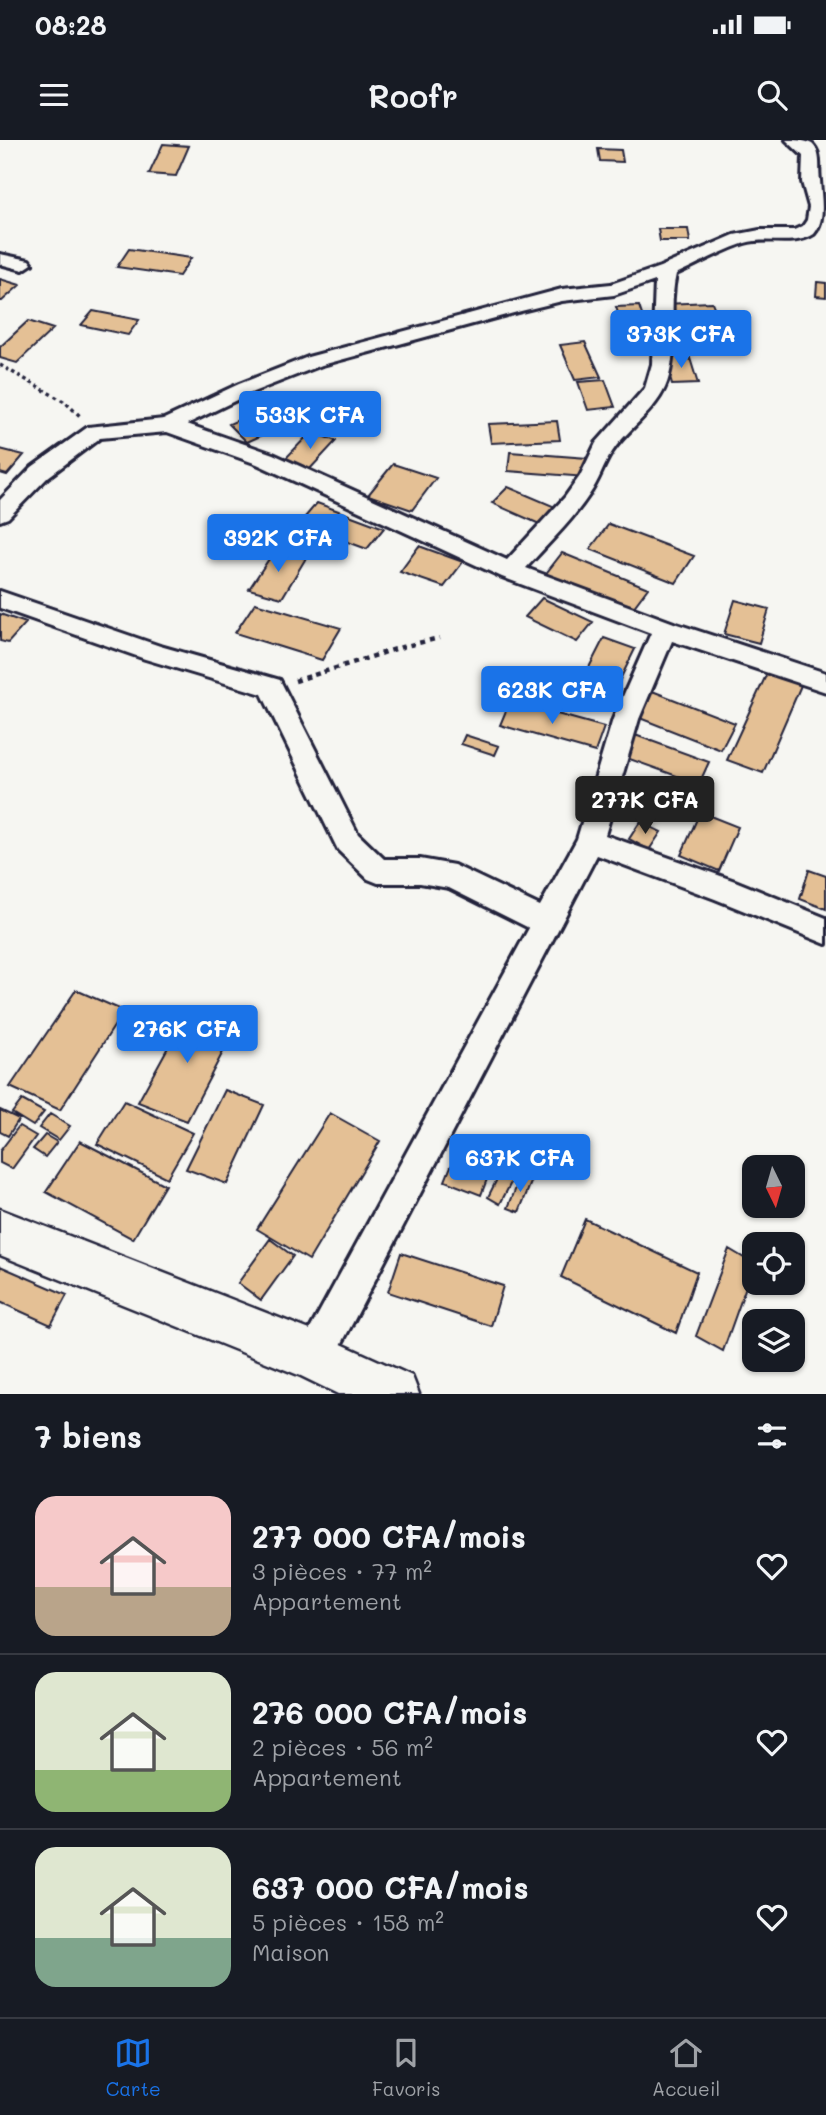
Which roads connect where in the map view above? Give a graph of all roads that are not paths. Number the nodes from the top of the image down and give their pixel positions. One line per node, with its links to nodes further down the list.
1 (794, 140): 4 (street)
2 (0, 259): 3 (street)
3 (23, 264)
4 (667, 271): 5 (street); 7 (street)
5 (168, 425): 6 (street); 7 (street)
6 (0, 513)
7 (510, 571): 9 (street)
8 (0, 599): 12 (street)
9 (665, 629): 10 (street); 11 (street)
10 (826, 683)
11 (590, 841): 12 (street); 13 (street)
12 (546, 923): 15 (street)
13 (826, 931)
14 (0, 1232): 15 (street)
15 (315, 1357): 16 (street)
16 (394, 1394)

